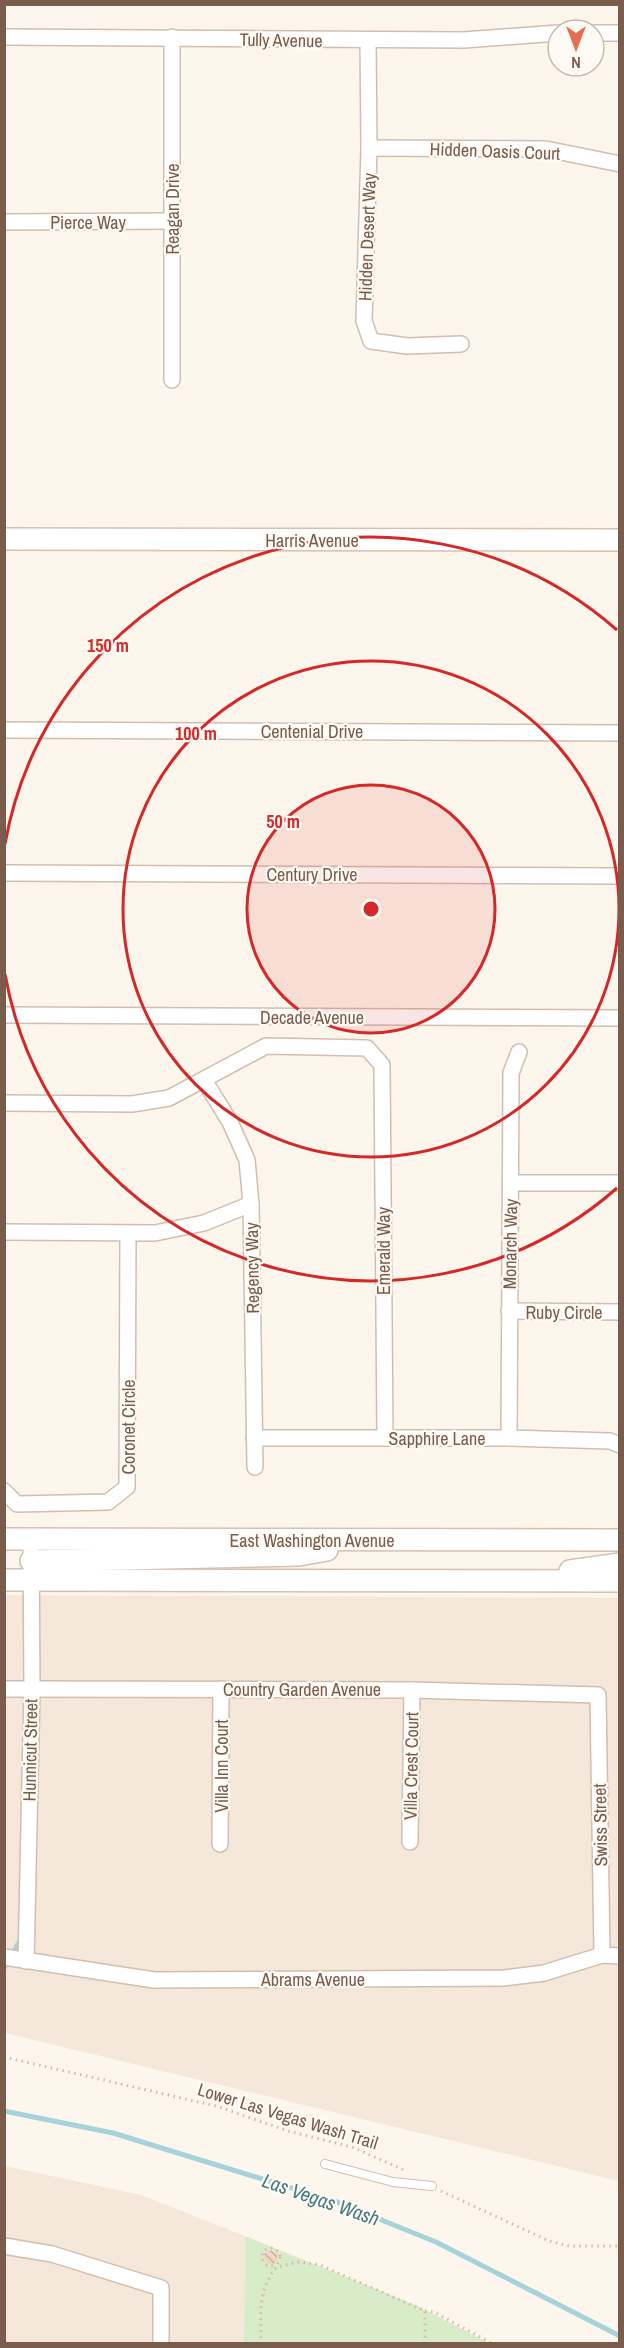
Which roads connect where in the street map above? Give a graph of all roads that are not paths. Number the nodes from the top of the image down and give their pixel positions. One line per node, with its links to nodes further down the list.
1 (546, 34): 4 (street, Tully Avenue)
2 (4, 37): 3 (street, Tully Avenue)
3 (172, 38): 4 (street, Tully Avenue); 7 (street, Reagan Drive)
4 (368, 41): 5 (street, Hidden Desert Way)
5 (369, 147): 6 (street, Hidden Oasis Court); 9 (street, Hidden Desert Way)
6 (620, 164)
7 (172, 221): 8 (street, Pierce Way); 10 (street, Reagan Drive)
8 (4, 222)
9 (461, 344)
10 (172, 380)
11 (4, 539): 12 (main road, Harris Avenue)
12 (620, 540)
13 (4, 730): 14 (street, Centenial Drive)
14 (620, 733)
15 (4, 873): 16 (street, Century Drive)
16 (620, 876)
17 (4, 1015): 18 (street, Decade Avenue)
18 (620, 1018)
19 (519, 1052): 23 (street, Monarch Way)
20 (204, 1080): 21 (street); 24 (street, Regency Way); 30 (street, Emerald Way)
21 (5, 1103)
22 (620, 1183): 23 (street)
23 (511, 1184): 27 (street, Monarch Way)
24 (251, 1204): 26 (street); 29 (street, Regency Way)
25 (4, 1232): 26 (street)
26 (128, 1233): 34 (street, Coronet Circle)
27 (509, 1311): 28 (street, Ruby Circle); 31 (street, Monarch Way)
28 (620, 1312)
29 (254, 1438): 30 (street, Sapphire Lane); 33 (street, Regency Way)
30 (385, 1438): 31 (street, Sapphire Lane)
31 (510, 1438): 32 (street, Sapphire Lane)
32 (620, 1445)
33 (255, 1467)
34 (4, 1491)
35 (4, 1539): 36 (main road, East Washington Avenue)
36 (31, 1539): 37 (main road, East Washington Avenue); 40 (street, Hunnicut Street)
37 (393, 1540): 38 (main road, East Washington Avenue); 40 (main road)
38 (620, 1540)
39 (620, 1564): 42 (main road)
40 (31, 1571): 41 (main road); 42 (main road); 45 (street, Hunnicut Street)
41 (4, 1580)
42 (538, 1581): 43 (main road)
43 (620, 1581)
44 (4, 1689): 45 (street, Country Garden Avenue)
45 (32, 1689): 46 (street, Country Garden Avenue); 54 (street, Hunnicut Street)
46 (221, 1689): 47 (street, Country Garden Avenue); 50 (street, Villa Inn Court)
47 (412, 1690): 48 (street, Country Garden Avenue); 49 (street, Villa Crest Court)
48 (598, 1695): 51 (street, Swiss Street)
49 (410, 1842)
50 (220, 1844)
51 (602, 1955): 52 (street, Abrams Avenue); 54 (street, Abrams Avenue)
52 (620, 1956)
53 (4, 1957): 54 (street, Abrams Avenue)
54 (26, 1961)
55 (325, 2164): 56 (lane)
56 (432, 2186)
57 (4, 2246): 58 (street)
58 (161, 2343)

